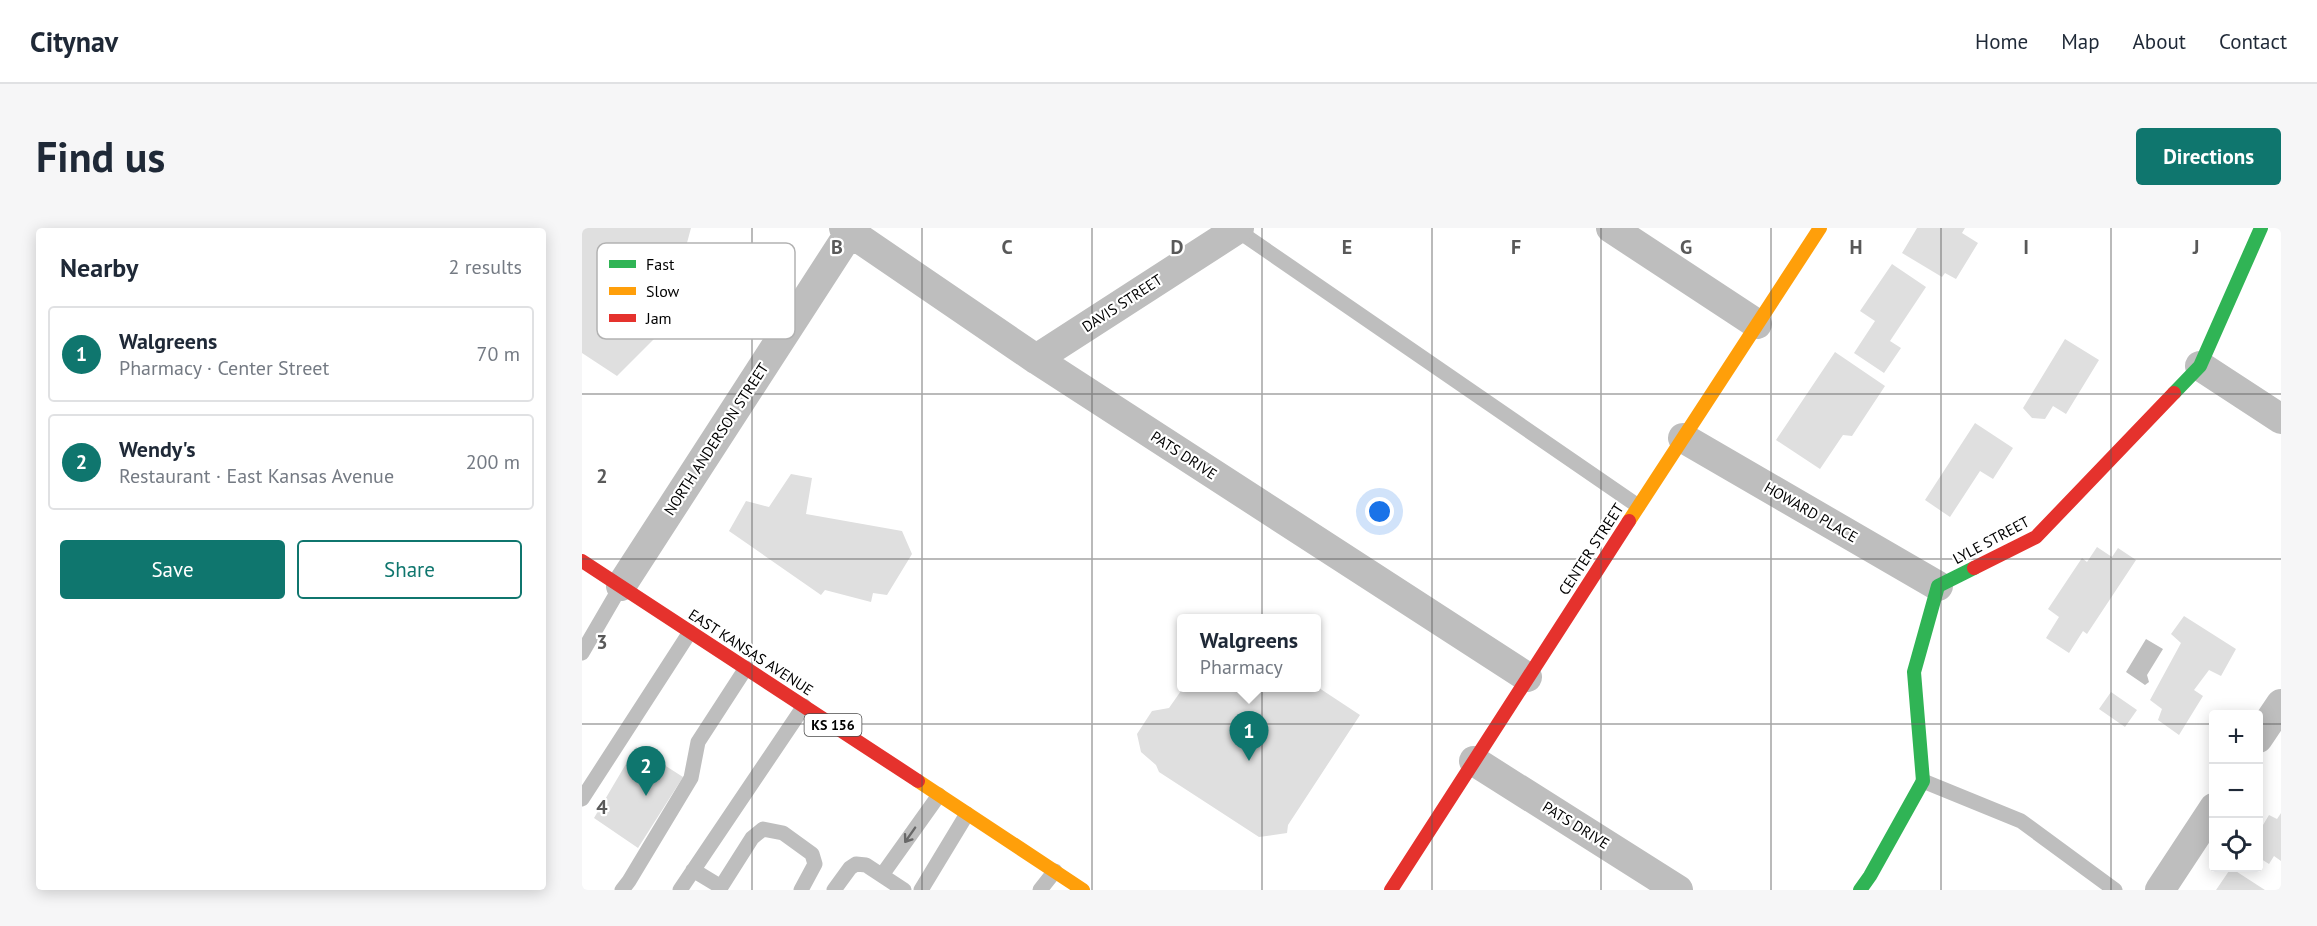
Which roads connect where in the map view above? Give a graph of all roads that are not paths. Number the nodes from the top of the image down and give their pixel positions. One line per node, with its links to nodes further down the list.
1 (1236, 228): 9 (street, DAVIS STREET); 13 (lane)
2 (1611, 228): 6 (street)
3 (1820, 228): 6 (street, CENTER STREET)
4 (2261, 228): 10 (street, LYLE STREET)
5 (861, 233): 7 (street, NORTH ANDERSON STREET); 9 (street, PATS DRIVE)
6 (1757, 324): 12 (street, CENTER STREET)
7 (795, 330)
8 (789, 339): 15 (street, NORTH ANDERSON STREET)
9 (1036, 359): 20 (street, PATS DRIVE)
10 (2200, 366): 11 (street); 16 (street, LYLE STREET)
11 (2281, 418)
12 (1683, 438): 13 (street, CENTER STREET); 16 (street, HOWARD PLACE)
13 (1638, 506): 20 (street, CENTER STREET)
14 (582, 561): 15 (street, EAST KANSAS AVENUE / KS 156)
15 (621, 586): 17 (street, EAST KANSAS AVENUE / KS 156); 18 (lane)
16 (1938, 586): 25 (street)
17 (690, 632): 19 (street, EAST KANSAS AVENUE / KS 156); 27 (lane)
18 (582, 653)
19 (746, 668): 22 (street, EAST KANSAS AVENUE / KS 156); 34 (lane)
20 (1527, 677): 24 (street, CENTER STREET)
21 (2281, 704): 23 (street)
22 (804, 706): 26 (street, EAST KANSAS AVENUE / KS 156); 30 (lane)
23 (2263, 732)
24 (1474, 761): 42 (street, CENTER STREET); 43 (street, PATS DRIVE)
25 (1923, 781): 44 (street); 45 (lane)
26 (939, 795): 28 (street, EAST KANSAS AVENUE / KS 156); 32 (lane, one-way to 32)
27 (582, 800)
28 (967, 814): 31 (street, EAST KANSAS AVENUE / KS 156); 39 (lane)
29 (2209, 816): 46 (street)
30 (693, 870): 33 (lane); 35 (lane)
31 (1054, 871): 40 (lane); 41 (street, EAST KANSAS AVENUE / KS 156)
32 (882, 876): 37 (lane); 38 (lane)
33 (720, 889): 36 (lane)
34 (622, 890)
35 (680, 890)
36 (801, 890)
37 (834, 890)
38 (904, 890)
39 (921, 890)
40 (1040, 890)
41 (1083, 890)
42 (1391, 890)
43 (1678, 890)
44 (1860, 890)
45 (2115, 890)
46 (2160, 890)

